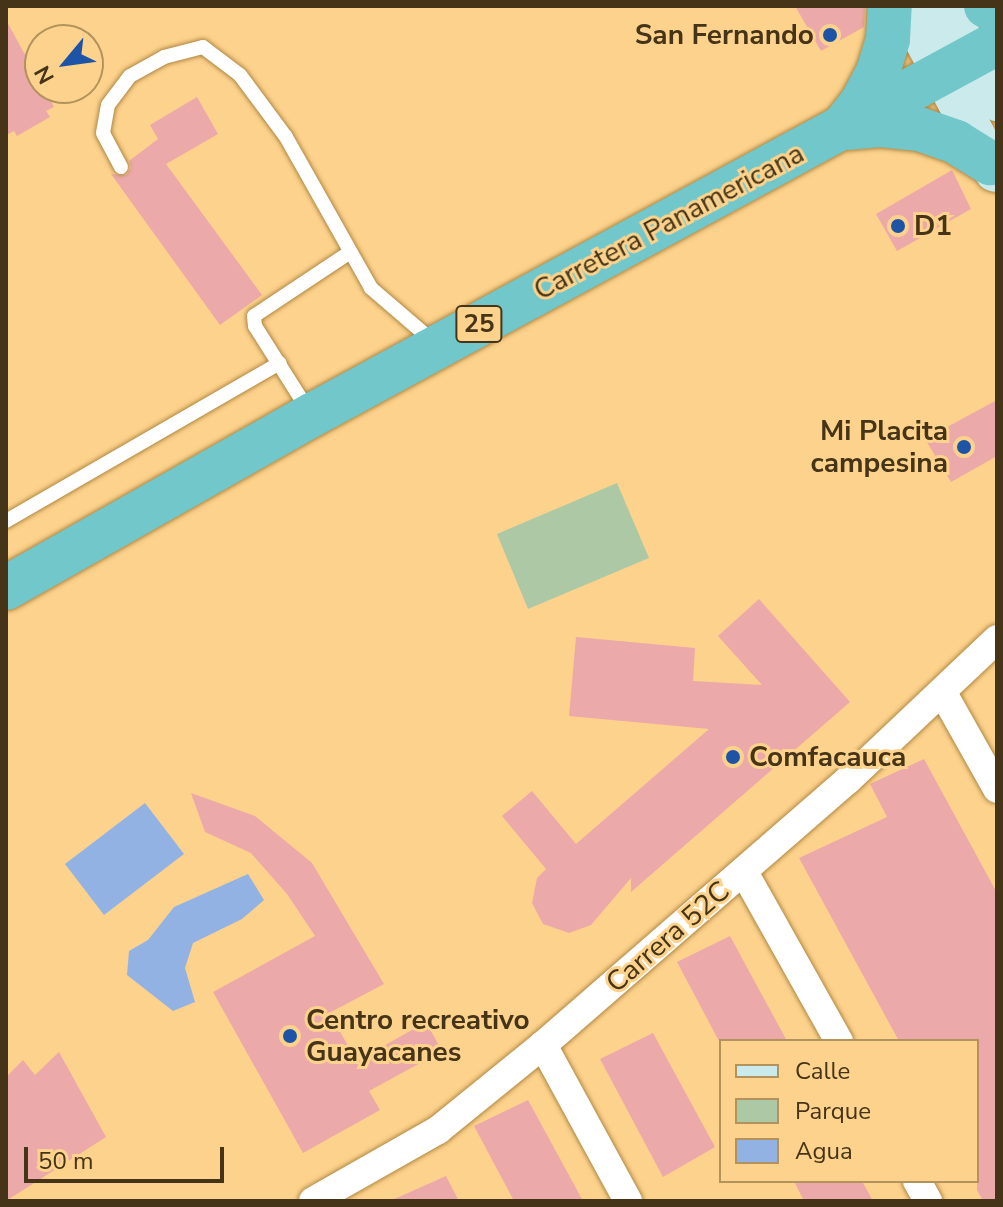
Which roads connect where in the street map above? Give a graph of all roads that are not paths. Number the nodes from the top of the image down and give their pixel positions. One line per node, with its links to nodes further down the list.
1 (890, 6): 8 (highway)
2 (906, 6): 6 (main road)
3 (944, 6): 6 (main road)
4 (986, 6): 5 (highway)
5 (997, 9)
6 (970, 58): 7 (main road); 8 (highway, Carretera Panamericana / 25); 10 (main road)
7 (997, 101)
8 (841, 129): 10 (highway); 12 (highway, Carretera Panamericana / 25)
9 (121, 167): 11 (lane)
10 (994, 170)
11 (349, 253): 12 (lane); 13 (lane)
12 (438, 346): 14 (highway, Carretera Panamericana / 25)
13 (280, 363): 14 (lane); 15 (lane)
14 (312, 415): 16 (highway, Carretera Panamericana / 25)
15 (6, 521)
16 (6, 588)
17 (997, 639): 18 (street, Carrera 52C)
18 (943, 693): 19 (street); 20 (street, Carrera 52C)
19 (997, 789)
20 (744, 872): 21 (street); 22 (street, Carrera 52C)
21 (838, 1039)
22 (543, 1045): 24 (street, Carrera 52C); 25 (street)
23 (918, 1183): 26 (street)
24 (324, 1198)
25 (628, 1201)
26 (928, 1201)

